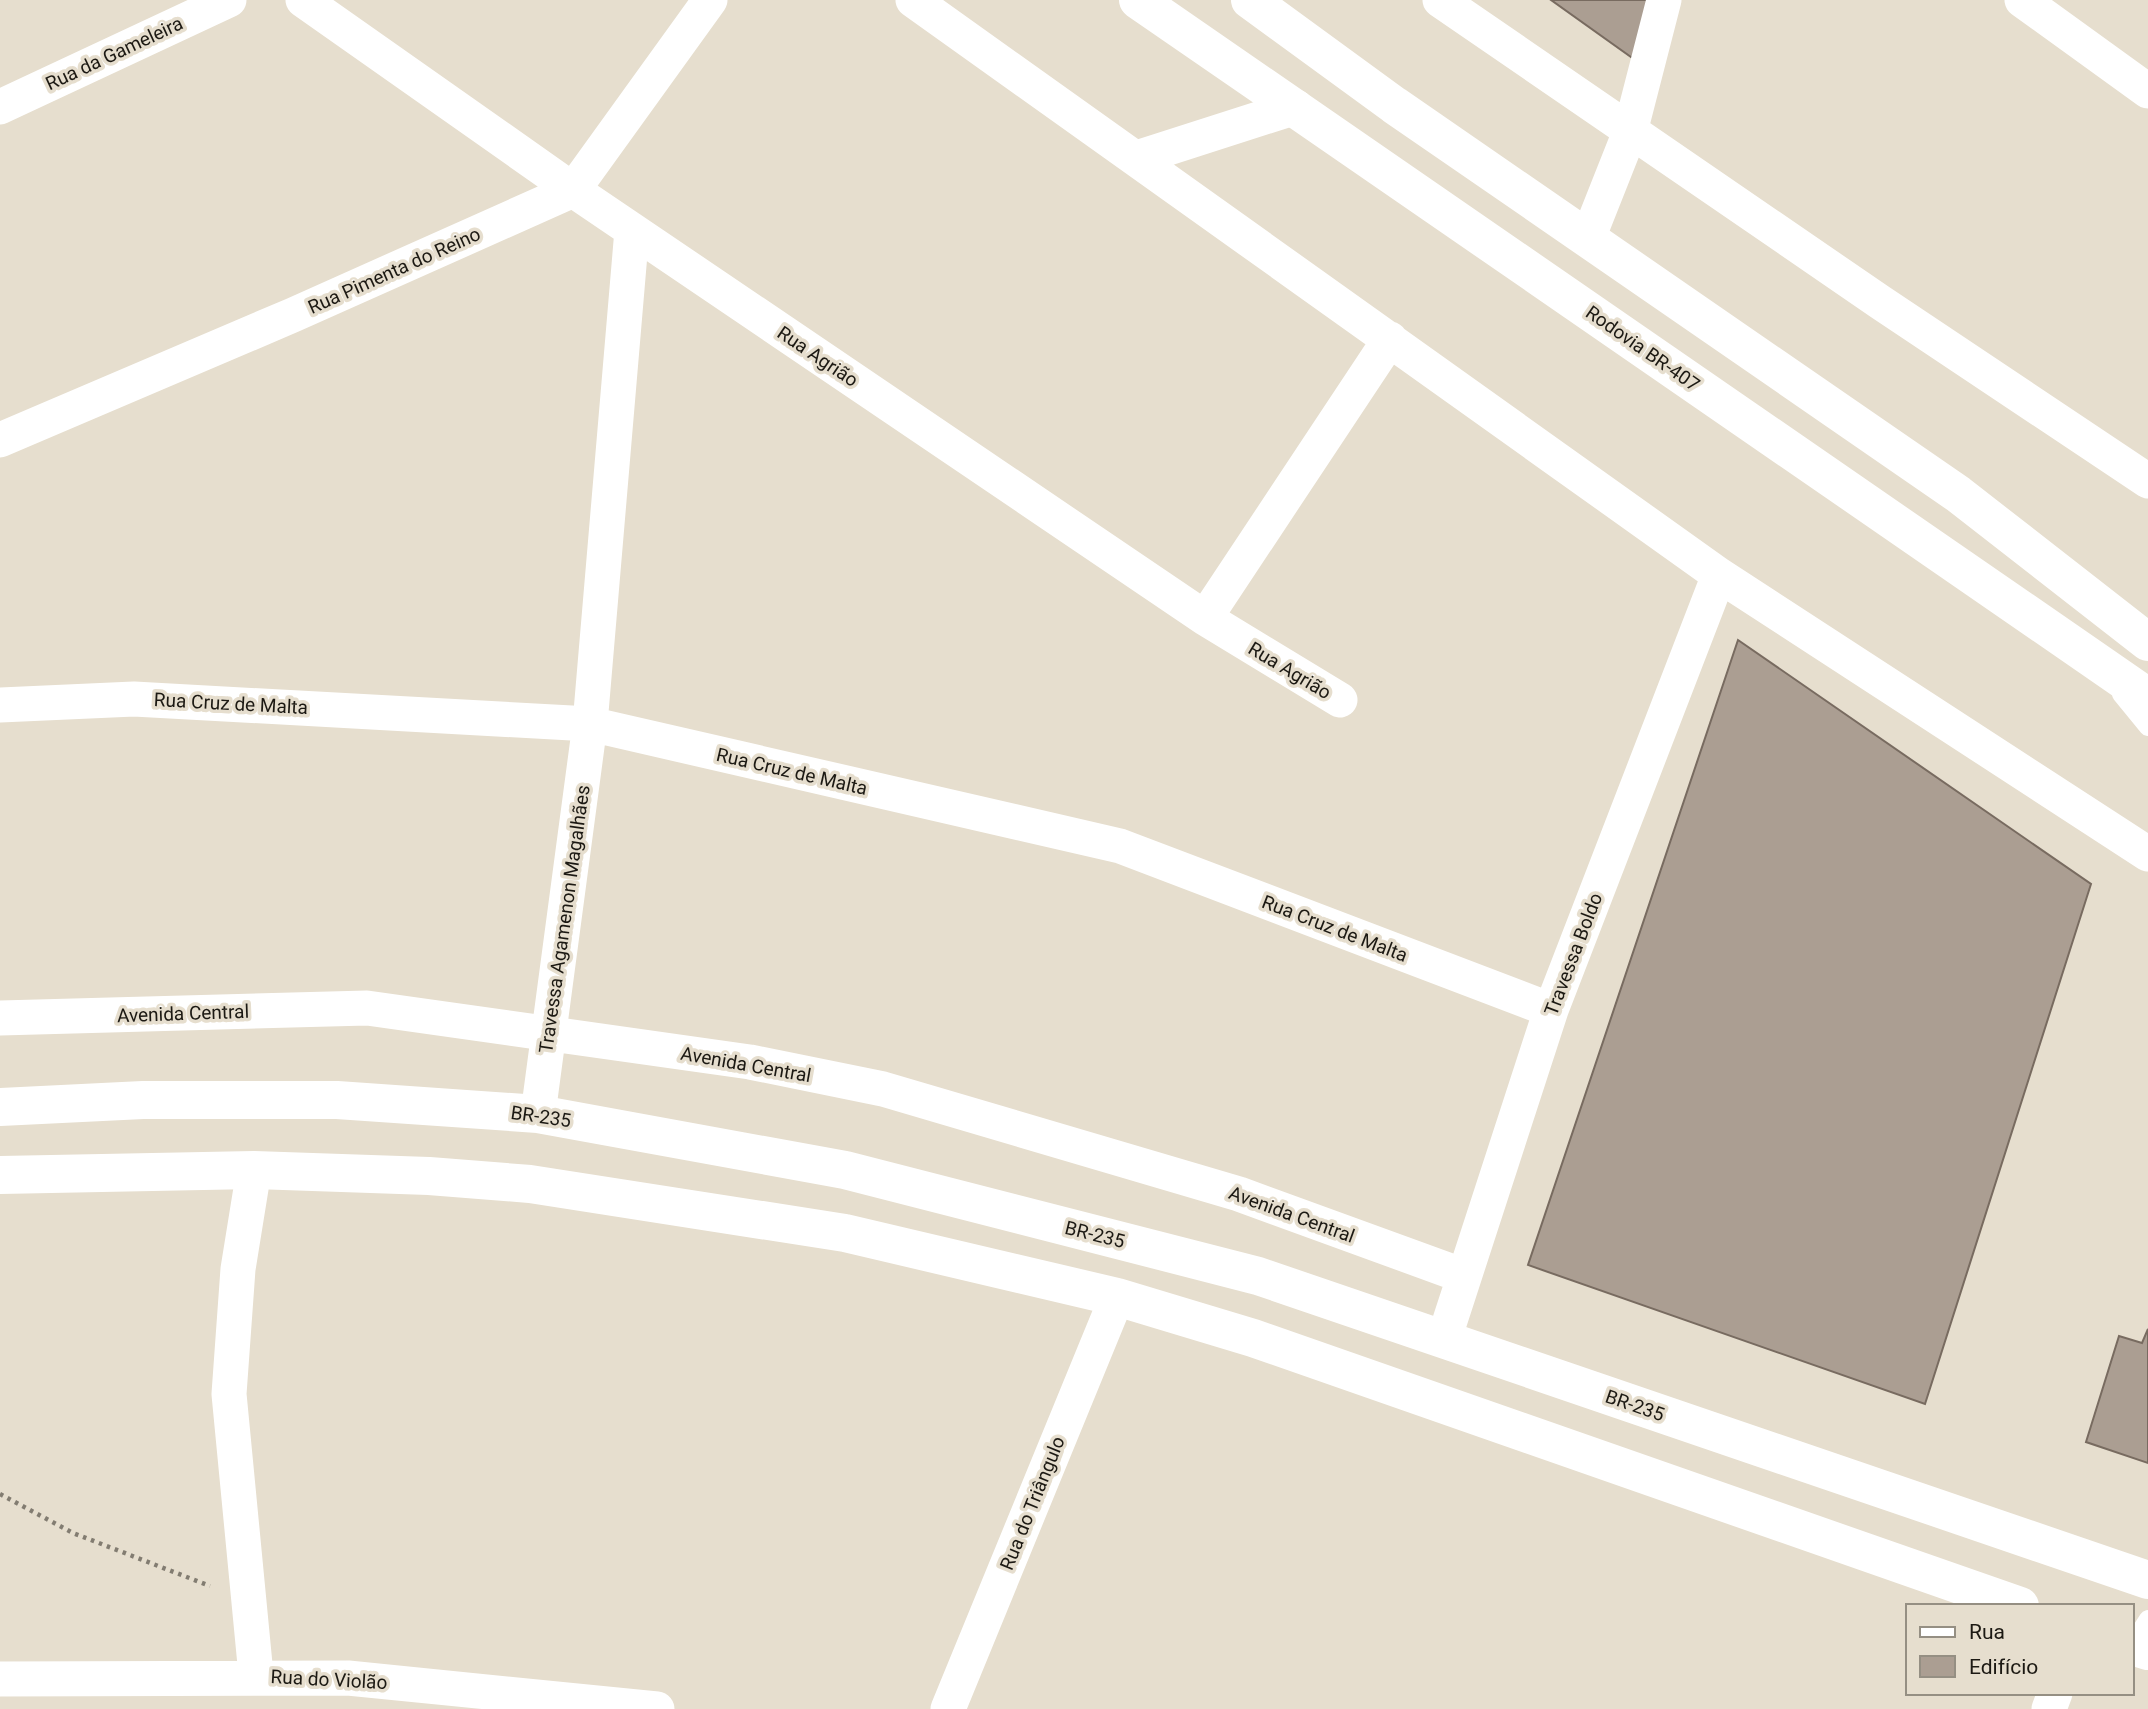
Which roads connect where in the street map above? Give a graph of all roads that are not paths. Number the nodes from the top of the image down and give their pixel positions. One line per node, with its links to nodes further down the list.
1 (229, 0): 11 (street, Rua da Gameleira)
2 (303, 0): 15 (street, Rua Agrião)
3 (710, 0): 15 (street)
4 (913, 0): 14 (street)
5 (1138, 0): 12 (main road, Rodovia BR-407)
6 (1250, 0): 17 (main road)
7 (1440, 0): 13 (street)
8 (1664, 0): 13 (street)
9 (2022, 0): 10 (street)
10 (2148, 91)
11 (0, 107)
12 (1296, 107): 14 (street); 24 (main road, Rodovia BR-407)
13 (1630, 132): 17 (street); 20 (street)
14 (1138, 158): 18 (street)
15 (573, 190): 16 (street, Rua Agrião); 19 (street, Rua Pimenta do Reino)
16 (632, 230): 22 (street, Rua Agrião); 28 (street, Travessa Agamenon Magalhães)
17 (1588, 238): 23 (main road)
18 (1390, 339): 21 (street); 22 (street)
19 (0, 440)
20 (2148, 481)
21 (1719, 575): 30 (street); 31 (street, Travessa Boldo)
22 (1205, 618): 26 (street, Rua Agrião)
23 (2148, 642)
24 (2097, 664): 25 (main road, Rodovia BR-407); 29 (lane)
25 (2148, 697)
26 (1340, 700)
27 (0, 705): 28 (street, Rua Cruz de Malta)
28 (590, 724): 31 (street, Rua Cruz de Malta); 33 (street, Travessa Agamenon Magalhães)
29 (2148, 727)
30 (2148, 854)
31 (1551, 1010): 38 (street, Travessa Boldo)
32 (0, 1018): 33 (street, Avenida Central)
33 (548, 1034): 35 (street, Travessa Agamenon Magalhães); 38 (street, Avenida Central)
34 (0, 1107): 35 (main road, BR-235 / BR-235)
35 (538, 1114): 40 (main road, BR-235 / BR-235)
36 (254, 1170): 37 (main road); 39 (main road); 45 (street)
37 (0, 1175)
38 (1464, 1276): 40 (street, Travessa Boldo)
39 (1117, 1297): 42 (main road); 48 (street, Rua do Triângulo)
40 (1444, 1339): 41 (main road, BR-235 / BR-235)
41 (2148, 1580)
42 (2014, 1604)
43 (2148, 1619): 44 (lane)
44 (2134, 1642)
45 (256, 1675): 46 (street, Rua do Violão); 47 (street, Rua do Violão)
46 (0, 1678)
47 (657, 1709)
48 (948, 1709)

